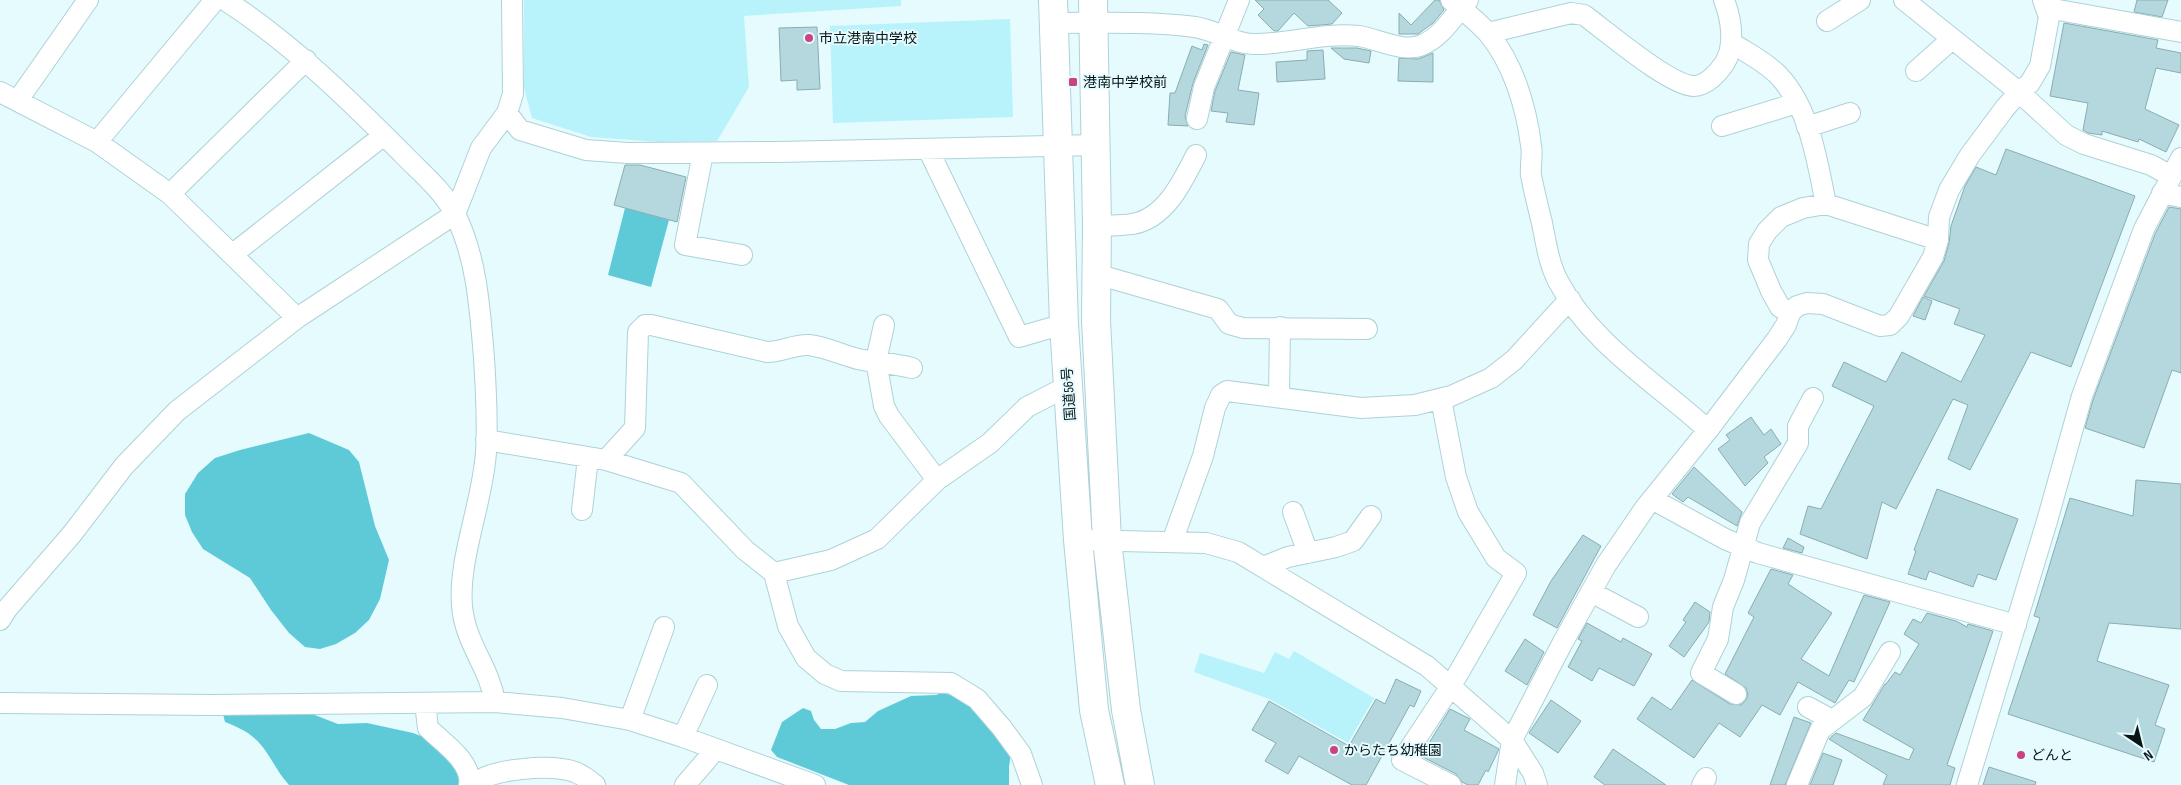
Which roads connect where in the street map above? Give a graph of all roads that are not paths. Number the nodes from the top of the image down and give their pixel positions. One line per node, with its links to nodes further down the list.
1 (88, 0): 23 (street)
2 (214, 0): 31 (street)
3 (225, 0): 19 (street)
4 (512, 0): 25 (street)
5 (1239, 0): 16 (street)
6 (1726, 0): 18 (street)
7 (1860, 0): 13 (street)
8 (1904, 0): 17 (street)
9 (1460, 3): 15 (street); 16 (street)
10 (2045, 4): 14 (street); 22 (street)
11 (1054, 12): 12 (street); 32 (highway, 国道56号)
12 (1093, 12): 16 (street); 33 (highway)
13 (1827, 21)
14 (2181, 32)
15 (1488, 33): 18 (street); 47 (street)
16 (1224, 36): 27 (street)
17 (1952, 39): 20 (street); 22 (street)
18 (1732, 43): 24 (street)
19 (306, 60): 30 (street); 39 (street)
20 (1916, 71)
21 (0, 92): 23 (street)
22 (2019, 92): 38 (street); 43 (street)
23 (18, 100): 31 (street)
24 (1797, 103): 28 (street); 29 (street)
25 (507, 113): 35 (street); 41 (street)
26 (1850, 113): 29 (street)
27 (1197, 119)
28 (1722, 126)
29 (1806, 127): 40 (street)
30 (384, 135): 41 (street); 44 (street)
31 (97, 142): 39 (street)
32 (1058, 146): 33 (street); 34 (street); 50 (highway, 国道56号)
33 (1096, 146): 42 (highway)
34 (928, 148): 35 (street); 50 (street)
35 (703, 153): 45 (street)
36 (1196, 155): 42 (street)
37 (2181, 158): 38 (street)
38 (2171, 189): 78 (street)
39 (170, 194): 44 (street)
40 (1826, 204): 43 (street); 48 (street)
41 (455, 214): 49 (street); 61 (street)
42 (1097, 226): 46 (highway)
43 (1938, 240): 48 (street)
44 (233, 254): 49 (street)
45 (742, 255)
46 (1096, 274): 52 (street); 69 (highway)
47 (1570, 298): 59 (street); 60 (street)
48 (1790, 313): 60 (street)
49 (297, 318): 77 (street)
50 (1064, 324): 56 (highway, 国道56号)
51 (884, 325): 54 (street)
52 (1280, 327): 53 (street); 57 (street)
53 (1367, 329)
54 (876, 361): 55 (street); 62 (street); 63 (street)
55 (912, 368)
56 (1068, 386): 63 (street); 68 (highway, 国道56号)
57 (1279, 396): 59 (street); 70 (street)
58 (1813, 398): 71 (street)
59 (1441, 399): 82 (street)
60 (1708, 430): 64 (street)
61 (486, 440): 62 (street); 84 (street)
62 (597, 459): 65 (street); 74 (street)
63 (937, 480): 74 (street)
64 (1652, 500): 71 (street); 75 (street)
65 (582, 510)
66 (1293, 512): 72 (street)
67 (1371, 516): 72 (street)
68 (1078, 540): 69 (street); 98 (highway, 国道56号)
69 (1107, 540): 70 (street); 99 (highway)
70 (1172, 542): 73 (street)
71 (1744, 547): 78 (street); 83 (street)
72 (1308, 553): 73 (street)
73 (1262, 567): 82 (street)
74 (774, 573): 97 (street)
75 (1591, 592): 76 (street); 91 (street)
76 (1638, 617)
77 (0, 620)
78 (2016, 625): 104 (street)
79 (664, 627): 88 (street)
80 (1890, 652): 89 (street)
81 (707, 685): 90 (street)
82 (1452, 686): 91 (street); 100 (street)
83 (1736, 694)
84 (495, 702): 86 (street); 88 (street)
85 (0, 703): 86 (street)
86 (424, 703): 93 (street)
87 (1808, 707): 89 (street)
88 (630, 720): 90 (street)
89 (1832, 720): 103 (street)
90 (683, 737): 92 (street)
91 (1512, 740): 101 (street); 102 (street)
92 (716, 749): 95 (street); 96 (street)
93 (471, 785): 94 (street)
94 (595, 785)
95 (685, 785)
96 (815, 785)
97 (1032, 785)
98 (1110, 785)
99 (1140, 785)
100 (1451, 785)
101 (1505, 785)
102 (1537, 785)
103 (1797, 785)
104 (1967, 785)

